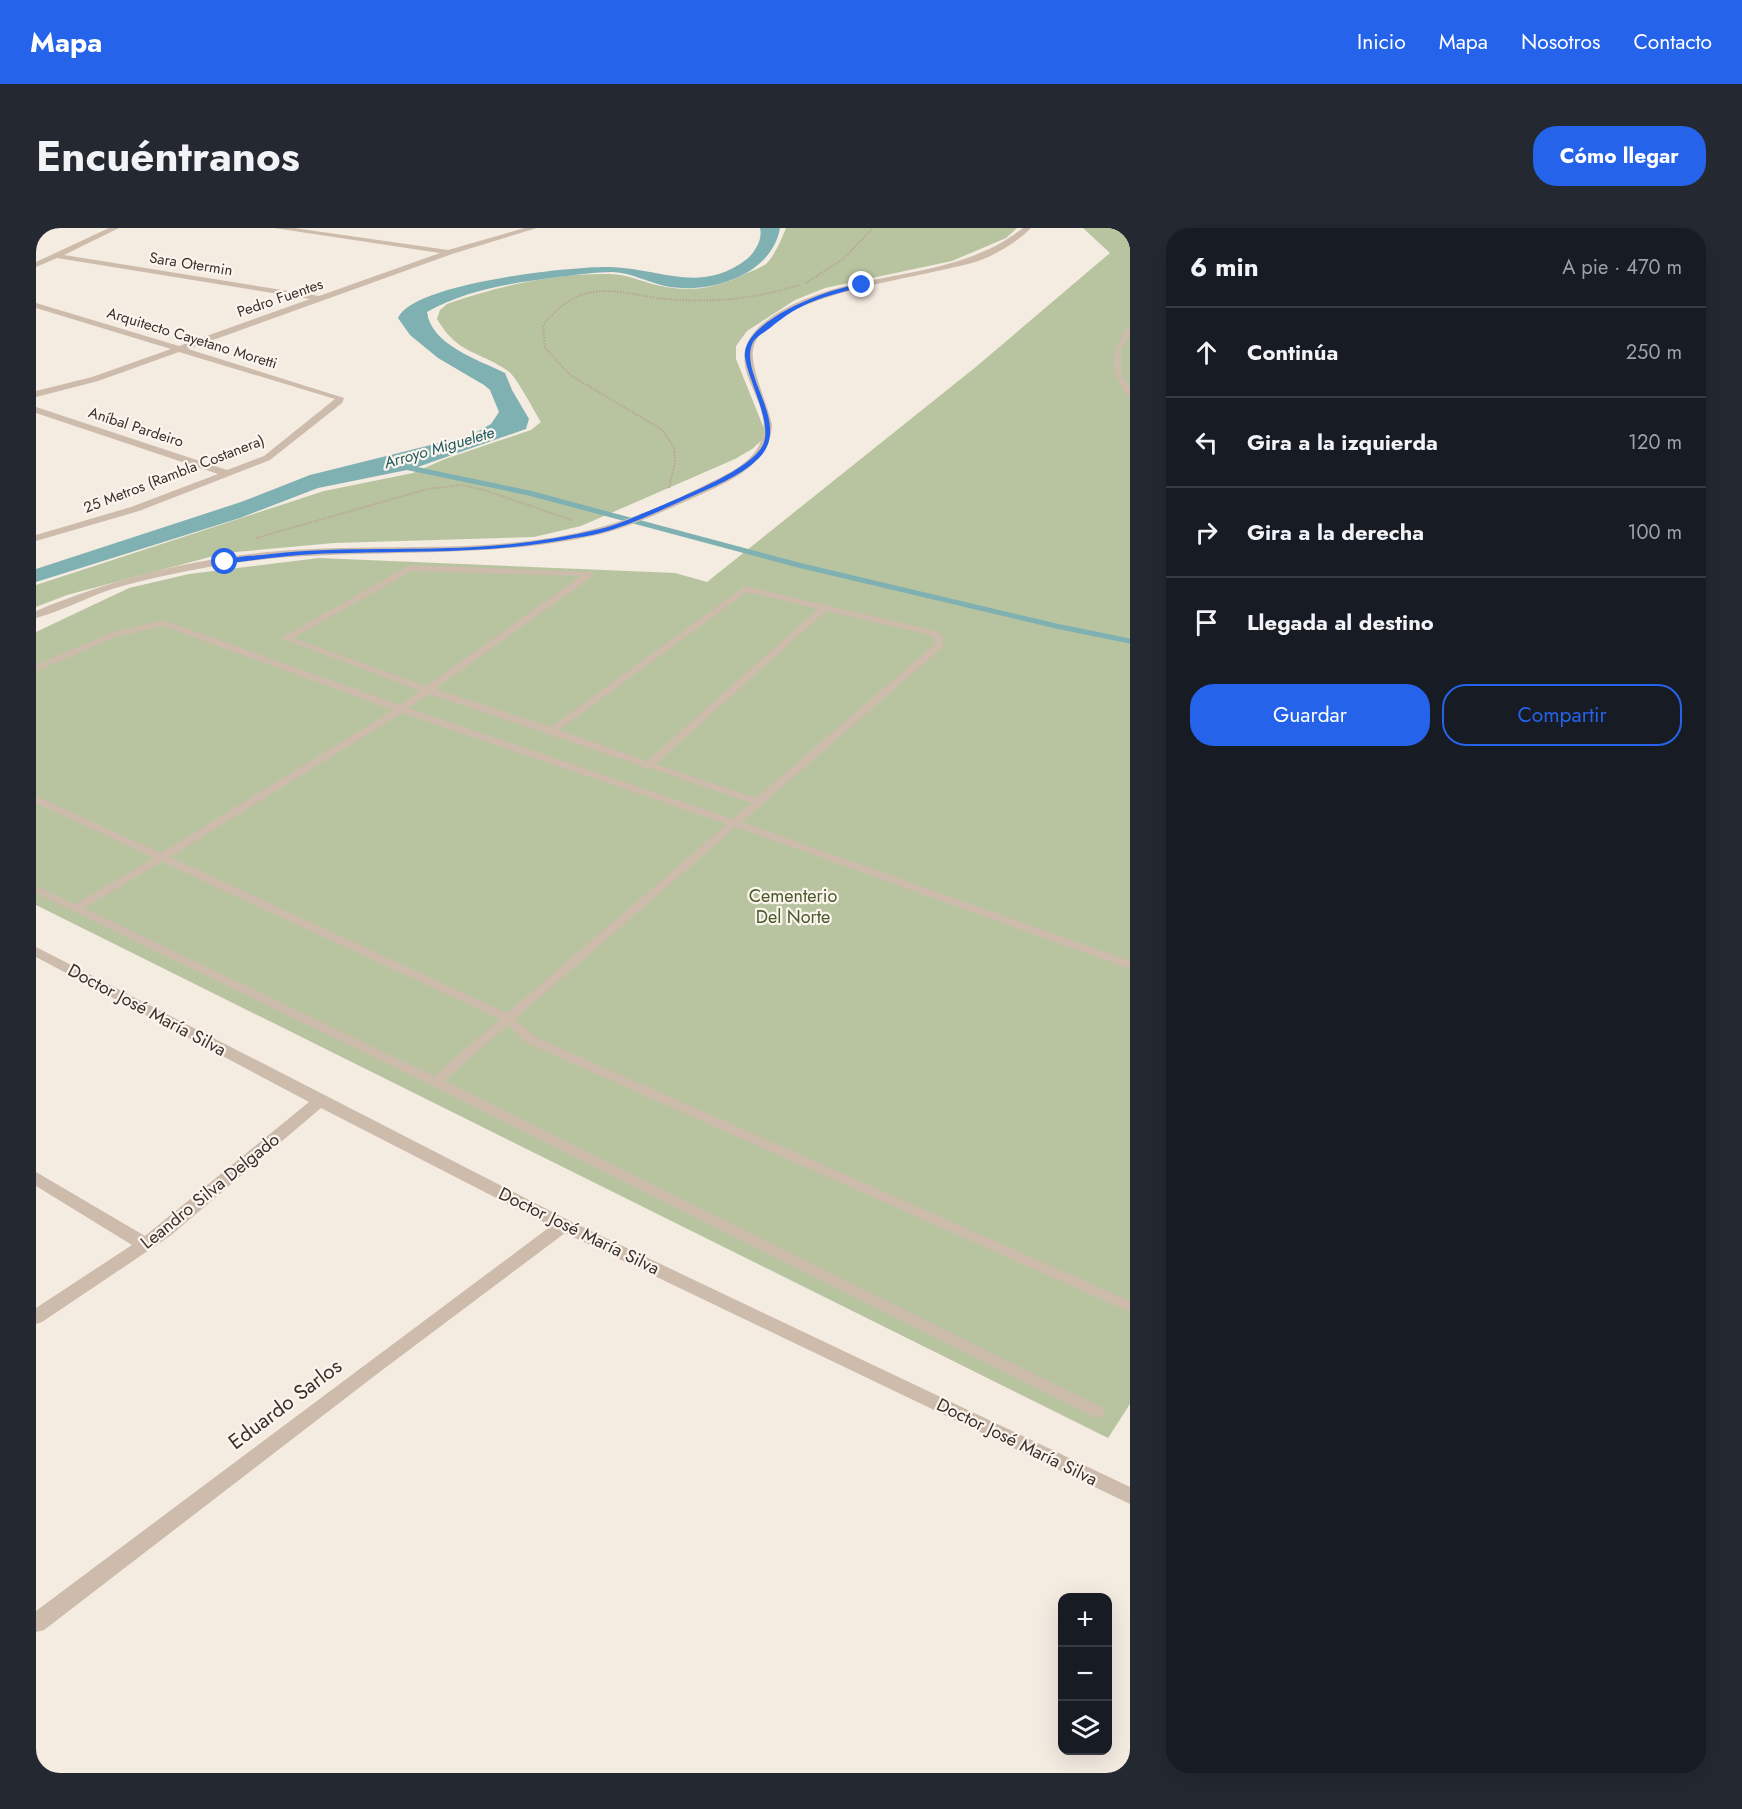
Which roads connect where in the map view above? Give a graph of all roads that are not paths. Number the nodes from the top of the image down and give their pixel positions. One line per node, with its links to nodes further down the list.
1 (116, 228): 6 (street)
2 (278, 228): 5 (street)
3 (533, 228): 5 (street, Pedro Fuentes)
4 (1028, 228): 19 (street)
5 (449, 252): 8 (street, Pedro Fuentes)
6 (57, 256): 7 (street); 8 (street, Sara Otermin)
7 (36, 265)
8 (320, 298): 11 (street, Pedro Fuentes)
9 (36, 305): 11 (street, Arquitecto Cayetano Moretti)
10 (1130, 328): 12 (lane)
11 (178, 347): 13 (street, Pedro Fuentes); 14 (street, Arquitecto Cayetano Moretti)
12 (1130, 393)
13 (36, 394)
14 (340, 398): 16 (street, 25 Metros (Rambla Costanera))
15 (36, 410): 16 (street, Aníbal Pardeiro)
16 (226, 473): 17 (street, 25 Metros (Rambla Costanera))
17 (38, 534)
18 (824, 608): 23 (lane); 24 (lane); 26 (lane)
19 (36, 615)
20 (36, 668): 22 (lane)
21 (427, 690): 21 (lane); 22 (lane); 23 (lane)
22 (401, 709): 27 (lane); 28 (lane)
23 (552, 731): 24 (lane)
24 (647, 766): 26 (lane)
25 (36, 799): 28 (lane)
26 (757, 802): 27 (lane)
27 (733, 822): 32 (lane); 33 (lane)
28 (161, 858): 30 (lane); 33 (lane)
29 (36, 889): 30 (lane)
30 (74, 909): 34 (lane)
31 (39, 956): 35 (street, Doctor José María Silva)
32 (1130, 965)
33 (507, 1018): 34 (lane); 39 (lane)
34 (435, 1082): 41 (lane)
35 (320, 1101): 37 (street, Doctor José María Silva); 38 (street, Leandro Silva Delgado)
36 (36, 1178): 38 (street)
37 (564, 1225): 42 (street, Doctor José María Silva); 43 (street, Eduardo Sarlos)
38 (146, 1245): 40 (street, Leandro Silva Delgado)
39 (1130, 1307)
40 (36, 1317)
41 (1098, 1412)
42 (1130, 1496)
43 (36, 1623)

